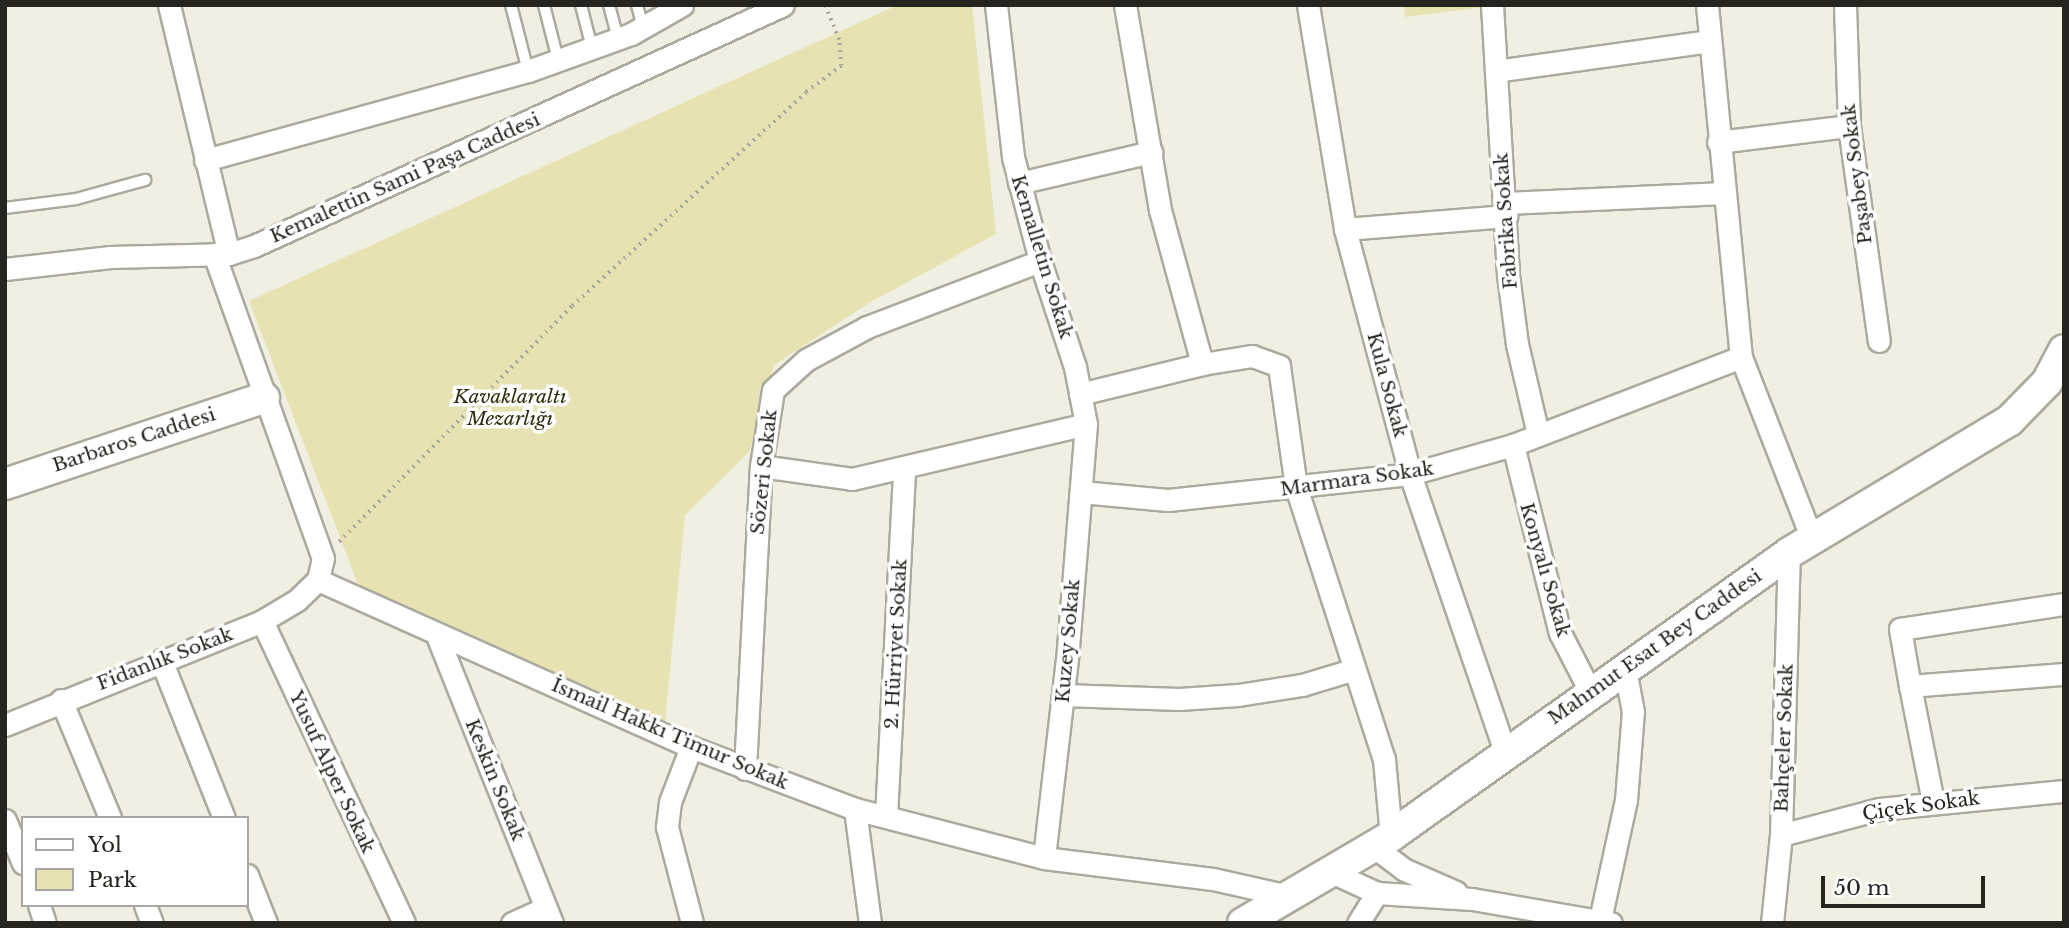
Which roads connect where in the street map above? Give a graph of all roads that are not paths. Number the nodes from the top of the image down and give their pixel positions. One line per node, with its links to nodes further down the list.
1 (169, 5): 26 (street)
2 (511, 5): 21 (lane)
3 (544, 5): 20 (lane)
4 (581, 5): 19 (lane)
5 (609, 5): 17 (lane)
6 (637, 5): 16 (lane)
7 (783, 5): 33 (street, Kemalettin Sami Paşa Caddesi)
8 (996, 5): 28 (street, Kemalletin Sokak)
9 (1125, 5): 25 (street)
10 (1308, 5): 32 (street, Kula Sokak)
11 (1492, 5): 22 (street, Fabrika Sokak)
12 (1707, 5): 18 (street)
13 (1854, 5): 14 (street)
14 (1845, 6): 23 (street, Paşabey Sokak)
15 (674, 7): 16 (street)
16 (643, 27): 17 (street)
17 (618, 39): 19 (street)
18 (1710, 41): 22 (street); 24 (street)
19 (592, 48): 20 (street)
20 (558, 60): 21 (street)
21 (528, 71): 26 (street)
22 (1496, 71): 31 (street, Fabrika Sokak)
23 (1849, 126): 24 (street); 36 (street, Paşabey Sokak)
24 (1718, 142): 29 (street)
25 (1151, 152): 28 (street); 38 (street)
26 (205, 160): 33 (street)
27 (145, 180): 30 (lane)
28 (1019, 183): 34 (street, Kemalletin Sokak)
29 (1724, 192): 31 (street); 37 (street)
30 (5, 208)
31 (1506, 210): 32 (street); 43 (street, Fabrika Sokak)
32 (1345, 229): 47 (street, Kula Sokak)
33 (222, 254): 35 (street, Kemalettin Sami Paşa Caddesi); 41 (street)
34 (1040, 261): 40 (street, Kemalletin Sokak); 45 (street, Sözeri Sokak)
35 (5, 269)
36 (1879, 341)
37 (1741, 357): 43 (street, Marmara Sokak); 51 (street)
38 (1202, 364): 40 (street); 49 (street)
39 (2058, 370): 51 (street, Mahmut Esat Bey Caddesi)
40 (1080, 394): 42 (street, Kemalletin Sokak)
41 (264, 398): 48 (street, Barbaros Caddesi); 52 (street)
42 (1086, 424): 46 (street); 50 (street, Kuzey Sokak)
43 (1538, 434): 44 (street, Marmara Sokak)
44 (1513, 445): 47 (street, Marmara Sokak); 61 (street, Konyalı Sokak)
45 (761, 466): 46 (street); 67 (street, Sözeri Sokak)
46 (904, 471): 73 (street, 2. Hürriyet Sokak)
47 (1410, 474): 49 (street, Marmara Sokak); 66 (street, Kula Sokak)
48 (5, 484)
49 (1296, 487): 50 (street, Marmara Sokak); 58 (street)
50 (1080, 492): 62 (street, Kuzey Sokak)
51 (1801, 546): 57 (street, Mahmut Esat Bey Caddesi); 75 (street, Bahçeler Sokak)
52 (318, 580): 54 (street, Fidanlık Sokak); 55 (street, İsmail Hakkı Timur Sokak)
53 (2064, 604): 60 (street)
54 (262, 621): 56 (street, Fidanlık Sokak); 88 (street, Yusuf Alper Sokak)
55 (438, 638): 65 (street, İsmail Hakkı Timur Sokak); 85 (street, Keskin Sokak)
56 (161, 660): 63 (street, Fidanlık Sokak); 72 (street)
57 (1625, 669): 61 (street, Mahmut Esat Bey Caddesi); 86 (street)
58 (1352, 670): 62 (street); 76 (street)
59 (2064, 674): 60 (street)
60 (1910, 685): 69 (street)
61 (1590, 691): 66 (street, Mahmut Esat Bey Caddesi)
62 (1063, 695): 78 (street, Kuzey Sokak)
63 (61, 700): 64 (street, Fidanlık Sokak); 71 (street)
64 (5, 725)
65 (691, 747): 67 (street, İsmail Hakkı Timur Sokak); 90 (street)
66 (1506, 754): 76 (street, Mahmut Esat Bey Caddesi)
67 (745, 769): 70 (street, İsmail Hakkı Timur Sokak)
68 (2064, 791): 69 (street, Çiçek Sokak)
69 (1933, 802): 75 (street, Çiçek Sokak)
70 (855, 809): 73 (street, İsmail Hakkı Timur Sokak); 91 (street)
71 (109, 816)
72 (223, 816)
73 (886, 816): 78 (street, İsmail Hakkı Timur Sokak)
74 (5, 820): 77 (street)
75 (1781, 835): 94 (street, Bahçeler Sokak)
76 (1382, 841): 79 (street, Mahmut Esat Bey Caddesi); 83 (street)
77 (21, 858)
78 (1044, 858): 82 (street, İsmail Hakkı Timur Sokak)
79 (1327, 870): 81 (street); 82 (street, Mahmut Esat Bey Caddesi)
80 (248, 878): 87 (street)
81 (1377, 893): 83 (street); 93 (street)
82 (1284, 895): 92 (street, Mahmut Esat Bey Caddesi)
83 (1472, 899): 84 (street)
84 (1527, 915): 86 (street)
85 (549, 916): 89 (street)
86 (1606, 921)
87 (266, 923)
88 (404, 923)
89 (512, 923)
90 (692, 923)
91 (870, 923)
92 (1242, 923)
93 (1358, 923)
94 (1772, 923)

